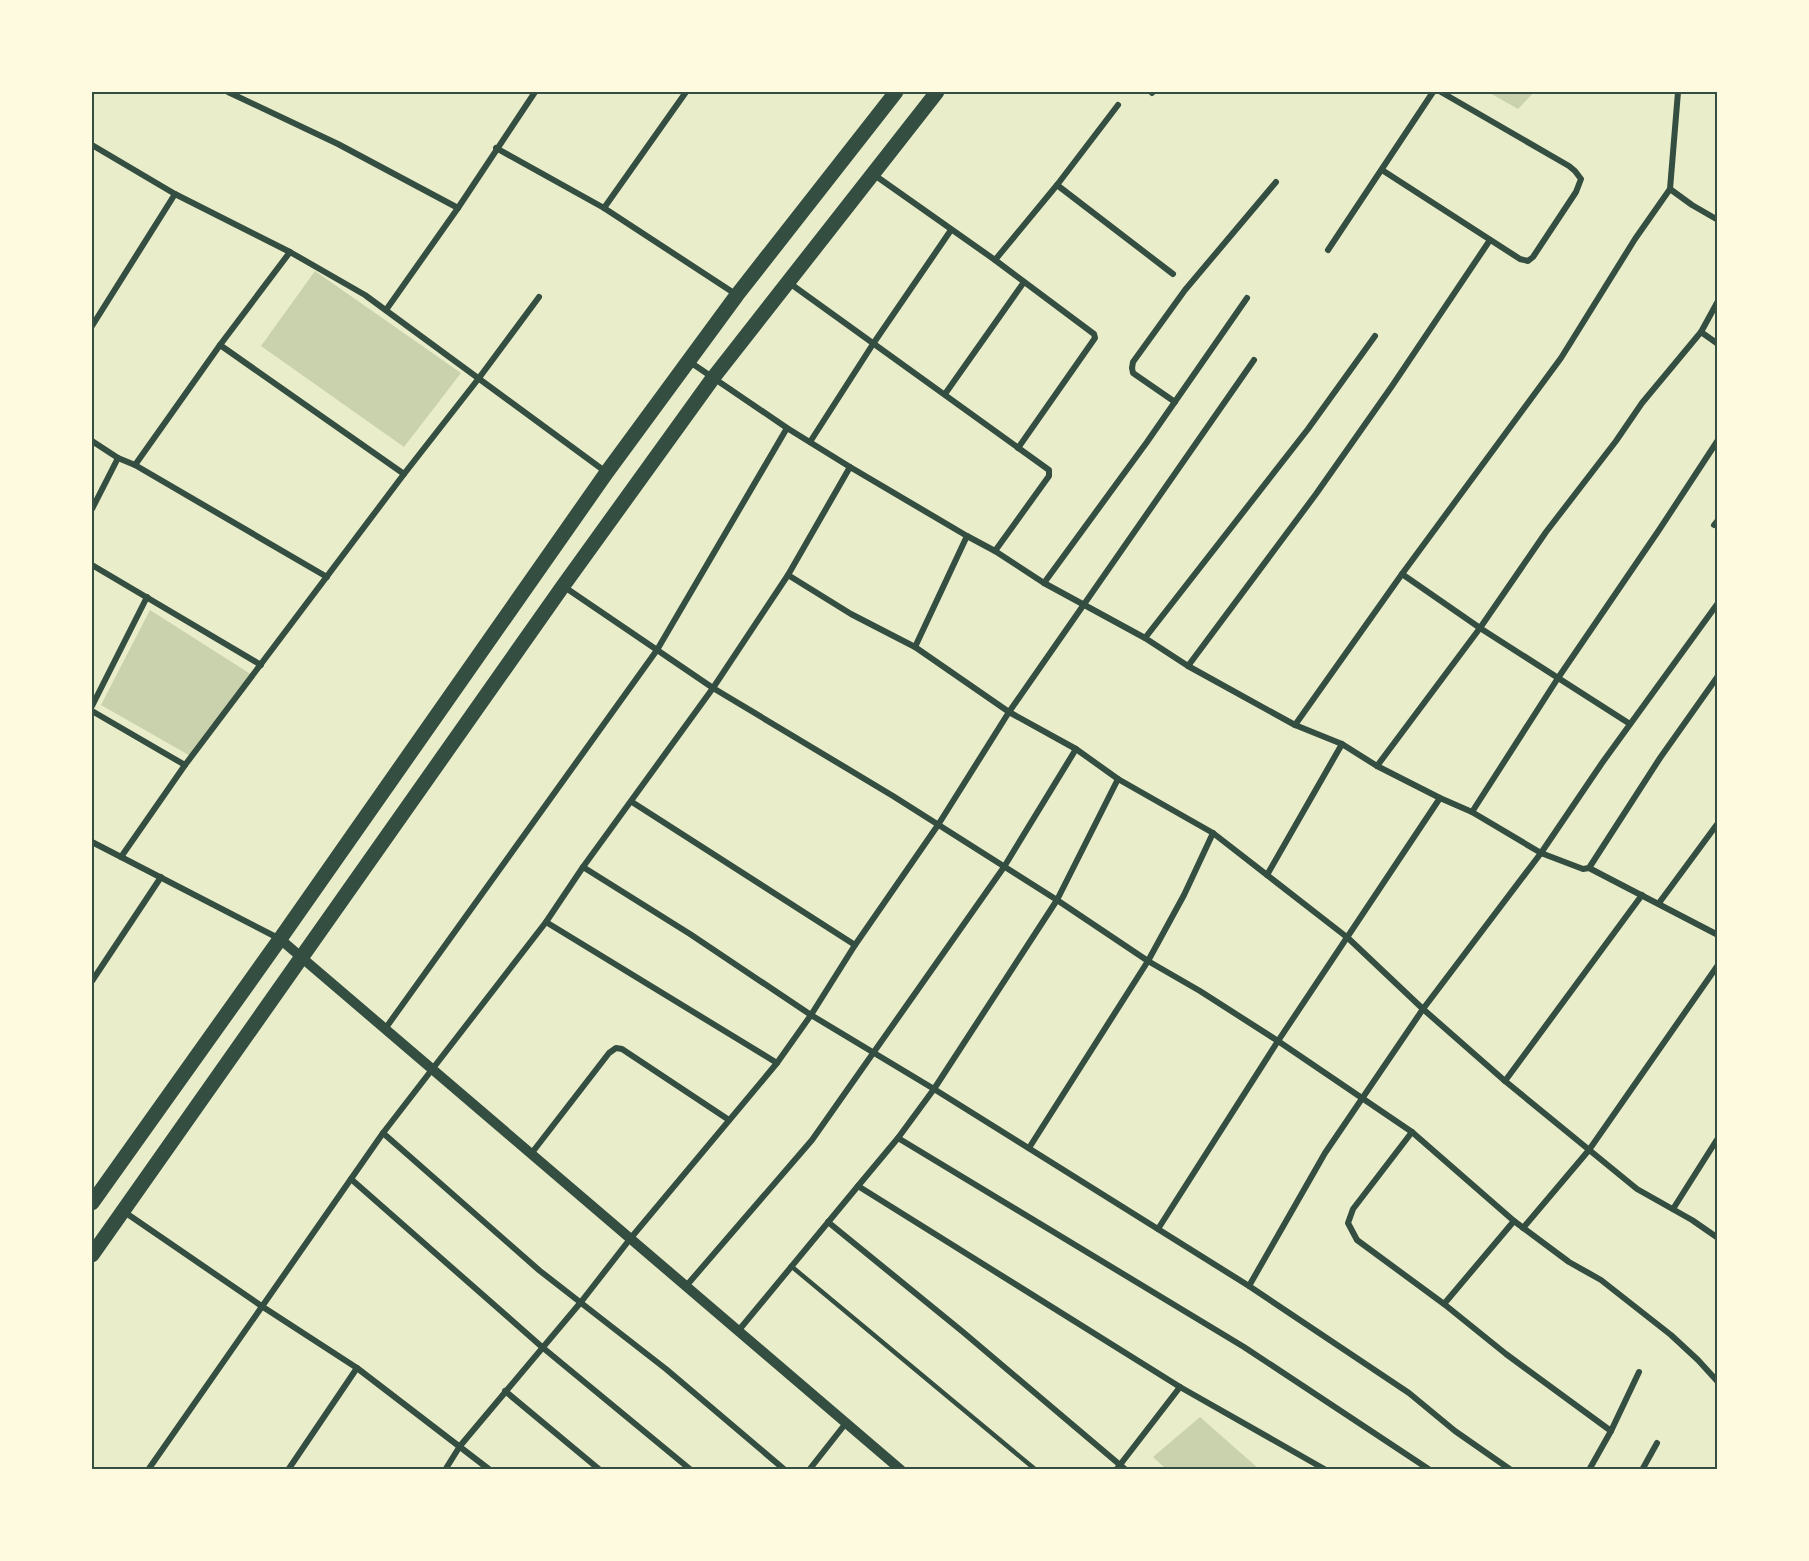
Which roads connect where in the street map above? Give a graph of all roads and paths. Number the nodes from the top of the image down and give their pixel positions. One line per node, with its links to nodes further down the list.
1 (228, 92): 18 (street)
2 (535, 92): 11 (street)
3 (686, 92): 19 (street)
4 (896, 92): 29 (main road)
5 (937, 92): 13 (main road)
6 (1432, 92): 12 (street)
7 (1441, 92): 22 (street)
8 (1678, 92): 16 (street)
9 (1118, 105): 15 (street)
10 (92, 145): 17 (street)
11 (496, 148): 18 (street); 19 (street)
12 (1382, 170): 22 (street); 23 (street)
13 (872, 173): 21 (street); 27 (main road)
14 (1276, 182): 45 (street)
15 (1057, 185): 25 (street); 26 (street)
16 (1670, 189): 20 (street); 60 (street)
17 (175, 194): 24 (street); 34 (street)
18 (458, 208): 33 (street)
19 (604, 208): 29 (street)
20 (1718, 220)
21 (951, 230): 25 (street); 37 (street)
22 (1490, 240): 73 (street)
23 (1328, 250)
24 (290, 252): 33 (street); 39 (street)
25 (995, 260): 28 (street)
26 (1173, 274)
27 (787, 281): 37 (street); 43 (main road)
28 (1024, 282): 44 (street); 50 (street)
29 (738, 295): 41 (main road)
30 (539, 297): 42 (street)
31 (1247, 298): 45 (street)
32 (1718, 301): 35 (street)
33 (386, 310): 42 (street)
34 (92, 326)
35 (1701, 332): 38 (street); 68 (street)
36 (1375, 336): 69 (street)
37 (873, 344): 44 (street); 49 (street)
38 (1718, 344)
39 (220, 345): 52 (street); 55 (street)
40 (1254, 360): 67 (street)
41 (688, 361): 43 (street); 54 (main road)
42 (479, 378): 54 (street); 55 (street)
43 (713, 378): 46 (street); 64 (main road)
44 (945, 394): 50 (street)
45 (1175, 402): 63 (street)
46 (788, 428): 49 (street); 71 (street)
47 (1718, 440): 75 (street)
48 (92, 441): 51 (street)
49 (810, 442): 53 (street)
50 (1018, 448): 58 (street)
51 (118, 458): 52 (street); 56 (street)
52 (135, 465): 62 (street)
53 (850, 467): 57 (street); 61 (street)
54 (607, 472): 107 (main road)
55 (404, 474): 62 (street)
56 (92, 509)
57 (967, 536): 58 (street); 70 (street)
58 (995, 551): 63 (street)
59 (92, 565): 65 (street)
60 (1401, 574): 68 (street); 81 (street)
61 (788, 575): 70 (street); 76 (street)
62 (327, 577): 72 (street)
63 (1044, 583): 67 (street)
64 (563, 586): 71 (street); 109 (main road)
65 (147, 597): 72 (street); 77 (street)
66 (1718, 603): 80 (street)
67 (1083, 605): 69 (street); 79 (street)
68 (1480, 628): 75 (street); 85 (street)
69 (1145, 638): 73 (street)
70 (915, 648): 79 (street)
71 (657, 650): 76 (street); 115 (street)
72 (261, 665): 84 (street)
73 (1188, 666): 81 (street)
74 (1718, 676): 98 (street)
75 (1558, 678): 80 (street); 89 (street)
76 (713, 688): 88 (street); 91 (street)
77 (92, 706)
78 (92, 711): 84 (street)
79 (1009, 712): 83 (street); 91 (street)
80 (1630, 724): 94 (street)
81 (1295, 725): 82 (street)
82 (1342, 744): 85 (street); 99 (street)
83 (1076, 749): 86 (street); 97 (street)
84 (185, 765): 95 (street)
85 (1377, 766): 87 (street)
86 (1118, 779): 92 (street); 102 (street)
87 (1440, 798): 89 (street); 106 (street)
88 (632, 802): 96 (street); 108 (street)
89 (1472, 812): 94 (street)
90 (1718, 823): 103 (street)
91 (938, 825): 97 (street); 108 (street)
92 (1213, 833): 99 (street); 110 (street)
93 (92, 842): 95 (street)
94 (1541, 853): 98 (street); 113 (street)
95 (121, 857): 100 (street)
96 (583, 867): 104 (street); 114 (street)
97 (1004, 867): 102 (street); 117 (street)
98 (1589, 868): 101 (street)
99 (1267, 874): 106 (street)
100 (161, 877): 107 (street); 112 (street)
101 (1642, 895): 103 (street); 120 (street)
102 (1058, 900): 110 (street); 121 (street)
103 (1659, 903): 105 (street)
104 (546, 922): 118 (street); 119 (street)
105 (1718, 935)
106 (1348, 938): 113 (street); 116 (street)
107 (280, 939): 109 (street); 133 (main road)
108 (855, 945): 114 (street)
109 (301, 957): 115 (street); 135 (main road)
110 (1148, 961): 116 (street); 128 (street)
111 (1718, 965): 129 (street)
112 (92, 981)
113 (1423, 1009): 120 (street); 122 (street)
114 (811, 1015): 117 (street); 118 (street)
115 (385, 1029): 119 (street)
116 (1278, 1041): 122 (street); 139 (street)
117 (874, 1051): 121 (street); 144 (street)
118 (777, 1063): 123 (street)
119 (432, 1070): 125 (street); 130 (street)
120 (1505, 1081): 129 (street)
121 (934, 1089): 126 (street); 128 (street)
122 (1362, 1098): 124 (street); 145 (street)
123 (729, 1120): 130 (street); 141 (street)
124 (1412, 1132): 136 (street); 147 (street)
125 (383, 1133): 131 (street); 146 (street)
126 (897, 1138): 132 (street); 172 (street)
127 (1718, 1138): 134 (street)
128 (1029, 1148): 139 (street)
129 (1589, 1150): 134 (street); 138 (street)
130 (531, 1154): 141 (street)
131 (351, 1179): 148 (street); 150 (street)
132 (858, 1186): 137 (street); 154 (street)
133 (92, 1203)
134 (1673, 1209): 140 (street)
135 (123, 1211): 142 (main road); 148 (street)
136 (1514, 1221): 138 (street); 147 (street)
137 (828, 1222): 143 (street); 160 (street)
138 (1523, 1228): 153 (street)
139 (1158, 1229): 145 (street)
140 (1718, 1238)
141 (630, 1239): 144 (street); 146 (street)
142 (92, 1255)
143 (791, 1266): 149 (street); 170 (lane)
144 (687, 1285): 149 (street)
145 (1249, 1286): 173 (street)
146 (581, 1302): 150 (street); 167 (street)
147 (1444, 1304): 157 (street)
148 (263, 1307): 151 (street); 161 (street)
149 (739, 1330): 156 (street)
150 (542, 1347): 155 (street); 166 (street)
151 (357, 1368): 159 (street); 162 (street)
152 (1639, 1372): 157 (street)
153 (1718, 1382)
154 (1180, 1387): 160 (street); 171 (street)
155 (505, 1391): 159 (street); 165 (street)
156 (846, 1423): 168 (street); 169 (street)
157 (1611, 1431): 174 (street)
158 (1657, 1443): 175 (street)
159 (460, 1446): 163 (street); 164 (street)
160 (1121, 1468)
161 (148, 1470)
162 (288, 1470)
163 (445, 1470)
164 (490, 1470)
165 (600, 1470)
166 (691, 1470)
167 (785, 1470)
168 (809, 1470)
169 (901, 1470)
170 (1036, 1470)
171 (1326, 1470)
172 (1430, 1470)
173 (1511, 1470)
174 (1589, 1470)
175 (1642, 1470)

